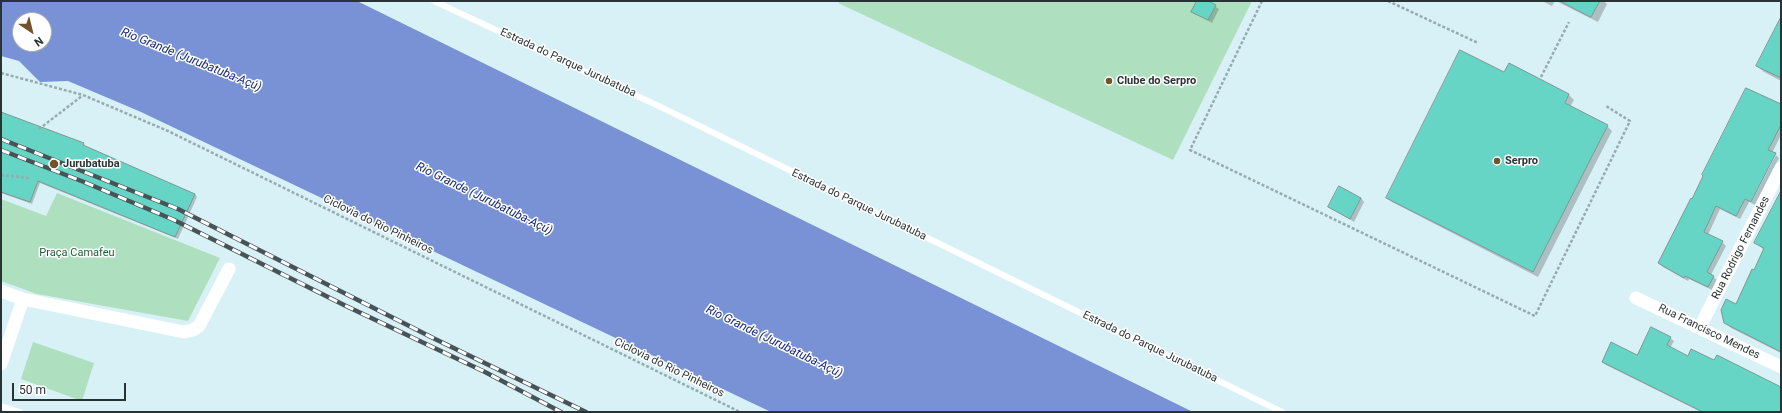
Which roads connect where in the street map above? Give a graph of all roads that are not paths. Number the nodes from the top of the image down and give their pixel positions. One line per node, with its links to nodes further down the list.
1 (434, 1): 12 (lane, Estrada do Parque Jurubatuba)
2 (1781, 168): 7 (street, Rua Rodrigo Fernandes)
3 (229, 269): 6 (street)
4 (1, 291): 6 (street)
5 (1636, 298): 7 (street, Rua Francisco Mendes)
6 (23, 299): 8 (street)
7 (1700, 327): 9 (street, Rua Francisco Mendes)
8 (1, 364)
9 (1781, 367)
10 (1, 406): 11 (lane)
11 (20, 412)
12 (1282, 412)

